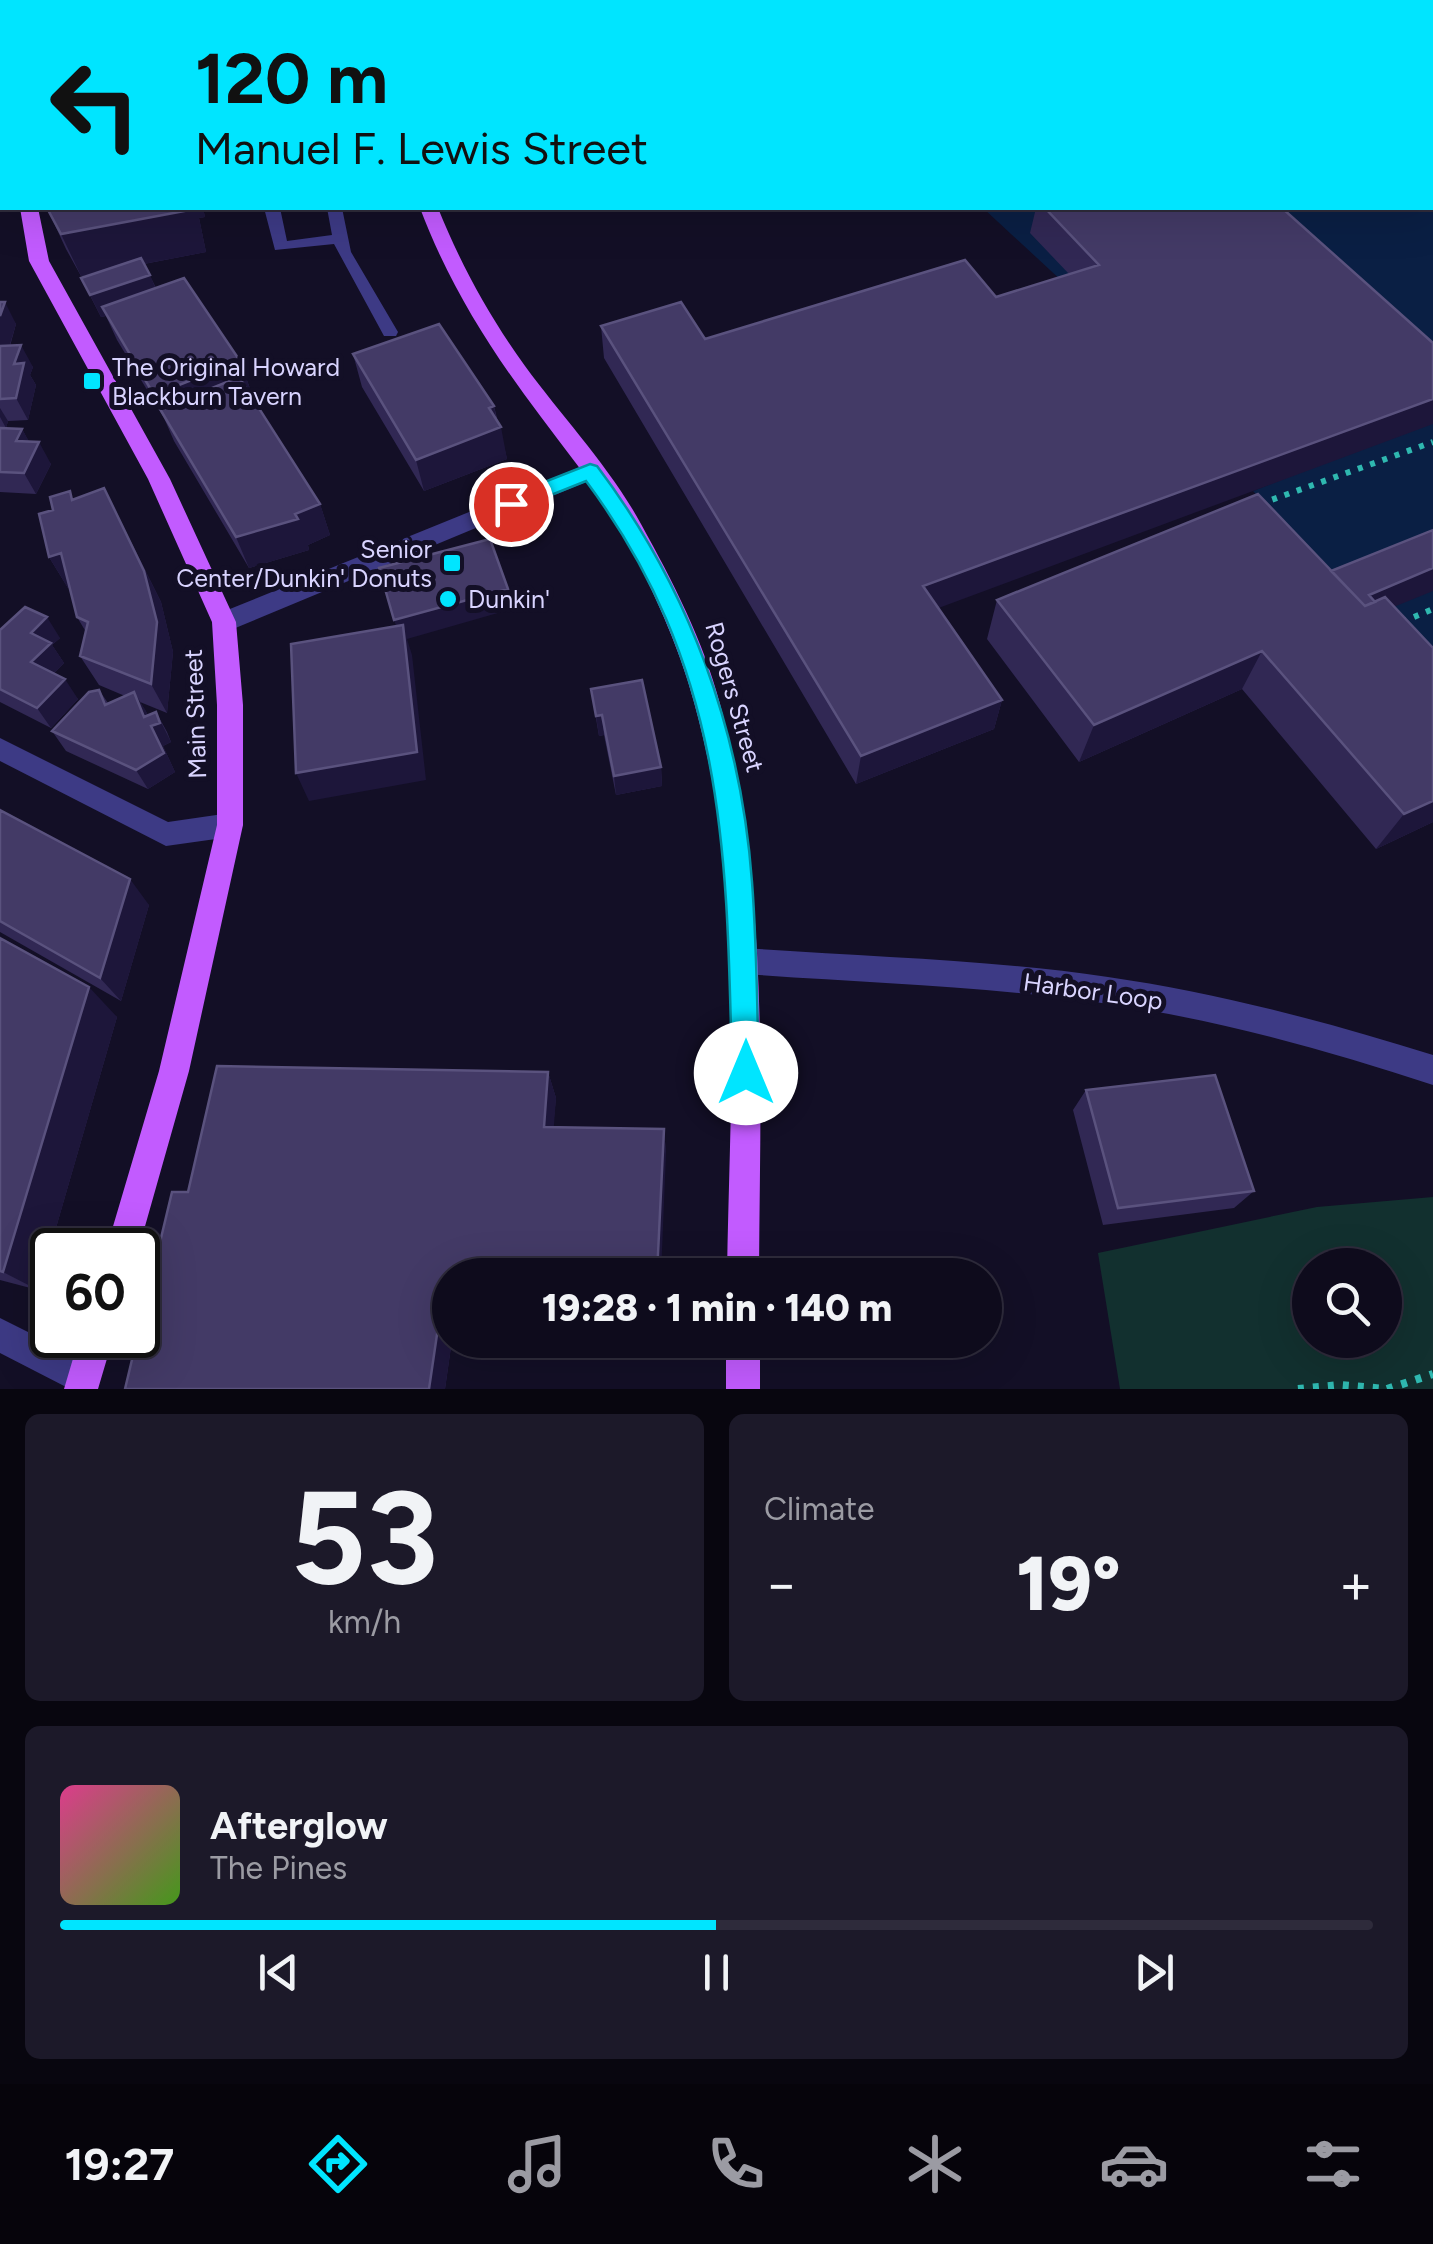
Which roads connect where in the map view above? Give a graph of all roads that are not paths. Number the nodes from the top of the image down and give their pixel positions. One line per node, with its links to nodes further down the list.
1 (29, 210): 8 (main road, Main Street)
2 (272, 210): 5 (lane)
3 (335, 210): 5 (lane)
4 (430, 210): 7 (main road, Rogers Street)
5 (338, 238): 6 (lane)
6 (390, 332)
7 (590, 472): 8 (street); 11 (main road, Rogers Street)
8 (224, 622): 10 (main road, Main Street)
9 (0, 749): 10 (street)
10 (230, 825): 13 (main road, Main Street)
11 (744, 961): 12 (street, Harbor Loop); 14 (main road, Rogers Street)
12 (1433, 1070)
13 (128, 1228)
14 (743, 1258)
15 (0, 1334): 18 (street)
16 (90, 1358): 18 (main road)
17 (743, 1358): 19 (main road)
18 (83, 1383)
19 (743, 1389)

